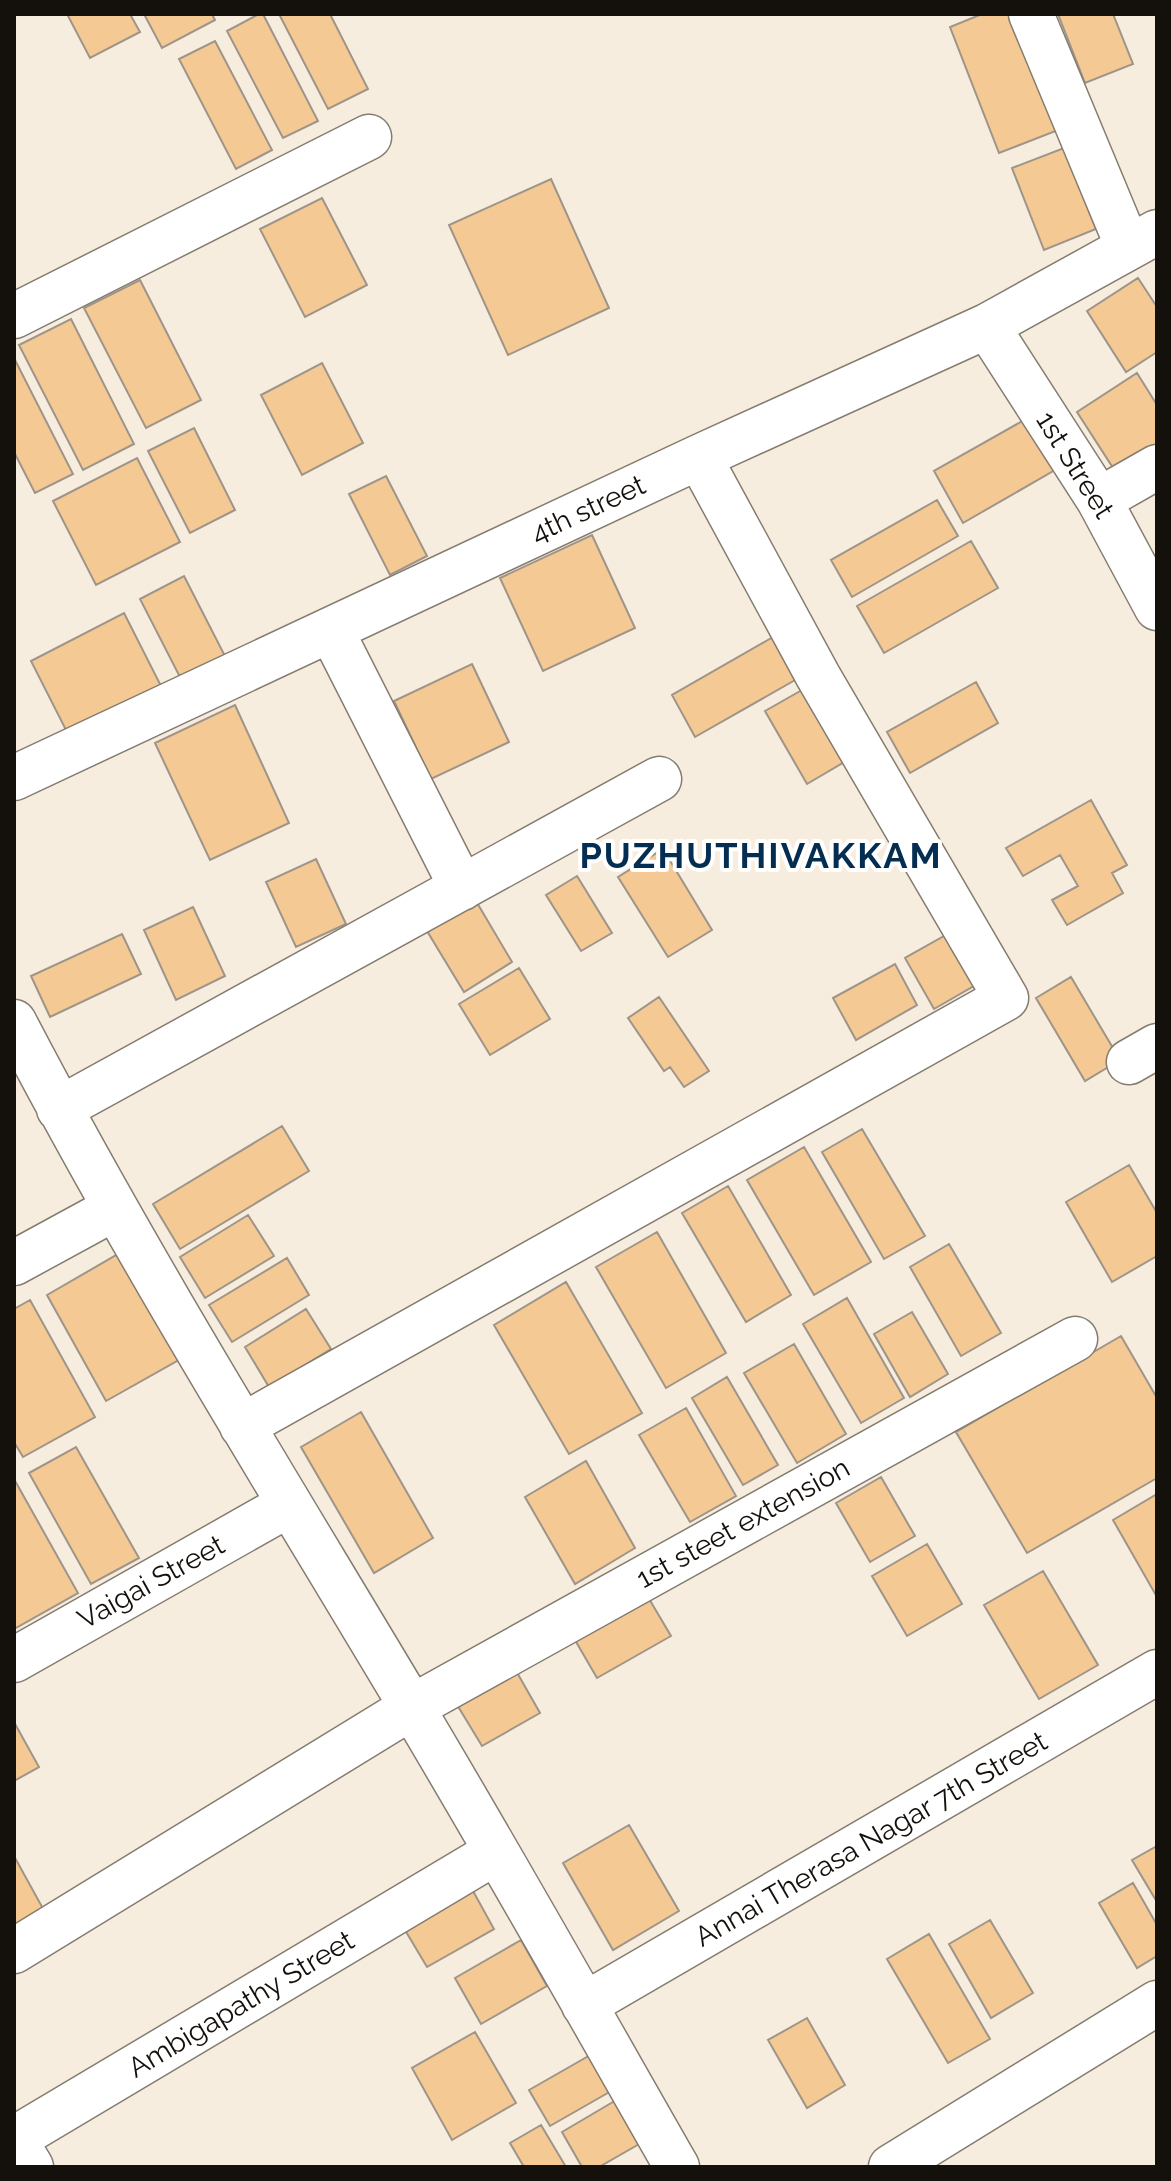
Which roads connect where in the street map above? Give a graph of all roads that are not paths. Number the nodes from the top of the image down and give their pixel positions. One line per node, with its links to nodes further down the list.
1 (1031, 14): 3 (street)
2 (369, 137): 4 (street)
3 (1142, 240): 5 (street, 4th street)
4 (14, 316)
5 (987, 326): 6 (street, 4th street); 8 (street, 1st Street)
6 (699, 457): 10 (street, 4th street); 19 (street)
7 (1157, 467): 8 (street)
8 (1099, 500): 9 (street, 1st Street)
9 (1157, 608)
10 (331, 630): 11 (street, 4th street); 13 (street)
11 (14, 778)
12 (659, 779): 13 (street)
13 (462, 888): 15 (street)
14 (14, 1022): 15 (street)
15 (59, 1109): 16 (street)
16 (115, 1208): 17 (street); 19 (street)
17 (14, 1263)
18 (1075, 1339): 23 (street, 1st steet extension)
19 (242, 1426): 20 (street)
20 (288, 1505): 21 (street, Vaigai Street); 23 (street)
21 (14, 1660)
22 (1157, 1672): 27 (street, Annai Therasa Nagar 7th Street)
23 (412, 1707): 24 (street); 25 (street, 1st steet extension)
24 (496, 1852): 27 (street); 29 (street, Ambigapathy Street)
25 (14, 1951)
26 (1157, 2003): 30 (street)
27 (584, 2005): 28 (street)
28 (659, 2160)
29 (31, 2167)
30 (891, 2167)

